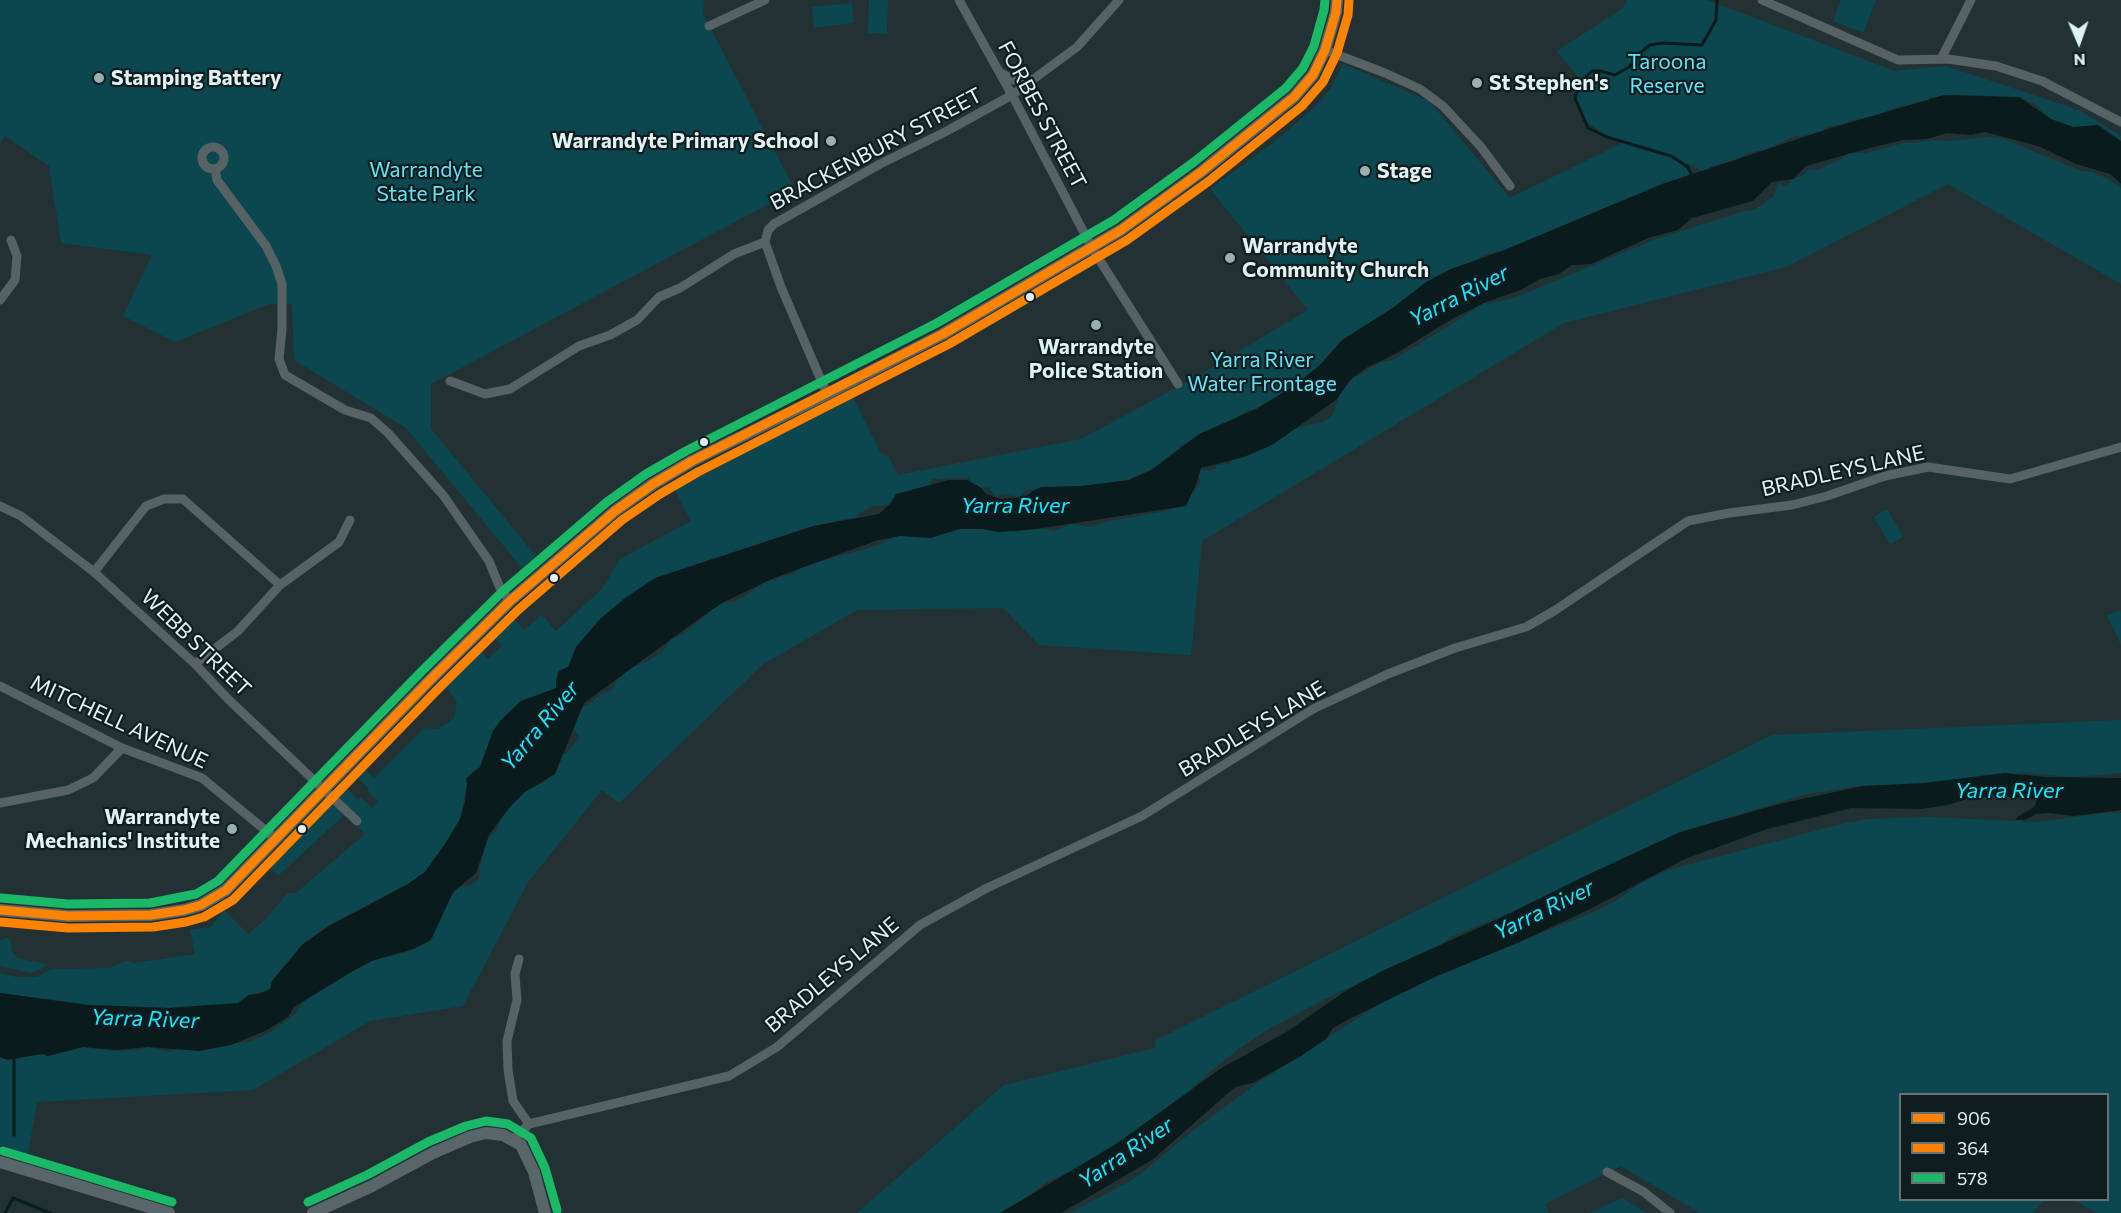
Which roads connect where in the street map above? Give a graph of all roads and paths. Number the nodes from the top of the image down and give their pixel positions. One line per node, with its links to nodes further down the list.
1 (765, 0): 7 (street)
2 (959, 0): 10 (street, FORBES STREET)
3 (1119, 0): 11 (street, BRACKENBURY STREET)
4 (1337, 0): 8 (main road)
5 (1762, 0): 9 (street)
6 (1971, 0): 9 (street)
7 (709, 26)
8 (1325, 50): 15 (street); 18 (main road)
9 (1941, 59): 13 (street)
10 (999, 71): 11 (street); 12 (street, FORBES STREET)
11 (1035, 79): 12 (street, BRACKENBURY STREET)
12 (1012, 95): 17 (street, BRACKENBURY STREET); 18 (street, FORBES STREET)
13 (2121, 122)
14 (214, 169): 28 (street)
15 (1510, 186)
16 (11, 240): 19 (street)
17 (765, 242): 20 (street, BRACKENBURY STREET); 22 (street)
18 (1092, 248): 21 (street, FORBES STREET); 22 (main road)
19 (0, 300)
20 (450, 381)
21 (1178, 384)
22 (827, 394): 28 (main road)
23 (2121, 447): 38 (street, BRADLEYS LANE)
24 (0, 506): 26 (street, WEBB STREET)
25 (350, 520): 27 (street)
26 (94, 572): 27 (street); 29 (street, WEBB STREET)
27 (280, 585): 29 (street)
28 (510, 601): 32 (main road)
29 (195, 664): 32 (street, WEBB STREET)
30 (0, 686): 31 (street, MITCHELL AVENUE)
31 (122, 748): 33 (street); 35 (street, MITCHELL AVENUE)
32 (323, 791): 34 (street, WEBB STREET); 35 (main road)
33 (0, 803)
34 (357, 821)
35 (276, 839): 36 (main road)
36 (0, 910)
37 (519, 959): 38 (street)
38 (529, 1124): 39 (street)
39 (514, 1139): 43 (main road); 44 (main road)
40 (0, 1162): 42 (main road)
41 (1607, 1172): 45 (street)
42 (170, 1213)
43 (313, 1213)
44 (545, 1213)
45 (1670, 1213)

